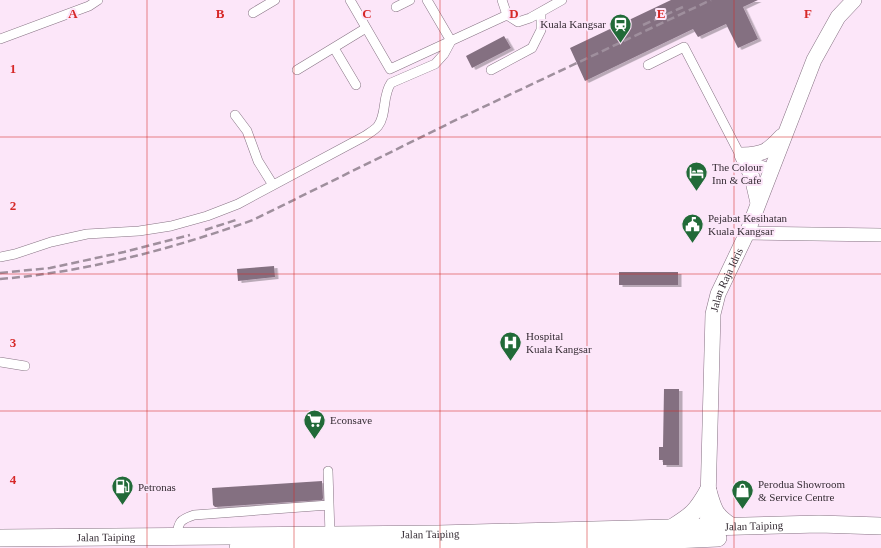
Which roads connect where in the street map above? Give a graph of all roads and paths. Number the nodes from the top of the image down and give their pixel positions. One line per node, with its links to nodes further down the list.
1 (98, 0): 9 (street)
2 (275, 0): 11 (street)
3 (350, 0): 14 (street)
4 (410, 0): 10 (street)
5 (428, 0): 16 (street)
6 (502, 0): 13 (street)
7 (562, 0): 12 (street)
8 (854, 0): 23 (main road, Jalan Raja Idris)
9 (87, 3): 15 (street)
10 (396, 7)
11 (253, 12)
12 (541, 12): 13 (street); 20 (street)
13 (507, 15): 16 (street)
14 (366, 28): 16 (street); 17 (street)
15 (0, 39)
16 (451, 41): 26 (street)
17 (334, 48): 19 (street); 21 (street)
18 (648, 65): 24 (street)
19 (297, 70)
20 (491, 70)
21 (356, 85)
22 (235, 115): 26 (street)
23 (785, 133): 24 (main road); 25 (main road, Jalan Raja Idris)
24 (742, 155): 25 (street); 27 (main road)
25 (771, 169): 27 (main road, Jalan Raja Idris)
26 (273, 185): 30 (street)
27 (758, 204): 28 (main road, Jalan Raja Idris)
28 (747, 234): 29 (street); 34 (main road, Jalan Raja Idris)
29 (881, 236)
30 (0, 257)
31 (0, 362): 32 (street)
32 (25, 366)
33 (328, 471): 35 (street)
34 (708, 492): 36 (highway); 40 (highway); 44 (main road, Jalan Raja Idris)
35 (329, 505): 41 (street); 42 (street)
36 (731, 526): 37 (highway, Jalan Taiping); 44 (highway, Jalan Taiping)
37 (859, 526): 38 (highway, Jalan Taiping); 44 (highway, Jalan Taiping)
38 (881, 526)
39 (438, 534): 40 (highway, Jalan Taiping); 41 (highway, Jalan Taiping); 49 (highway)
40 (670, 534): 44 (highway, Jalan Taiping); 44 (highway); 46 (highway, Jalan Taiping)
41 (330, 535): 42 (highway, Jalan Taiping)
42 (176, 537): 43 (highway, Jalan Taiping)
43 (0, 538)
44 (705, 540)
45 (371, 547): 48 (highway, Jalan Taiping); 49 (highway, Jalan Taiping)
46 (540, 547): 49 (highway, Jalan Taiping)
47 (238, 548): 48 (highway, Jalan Taiping)
48 (303, 548)
49 (475, 548)

